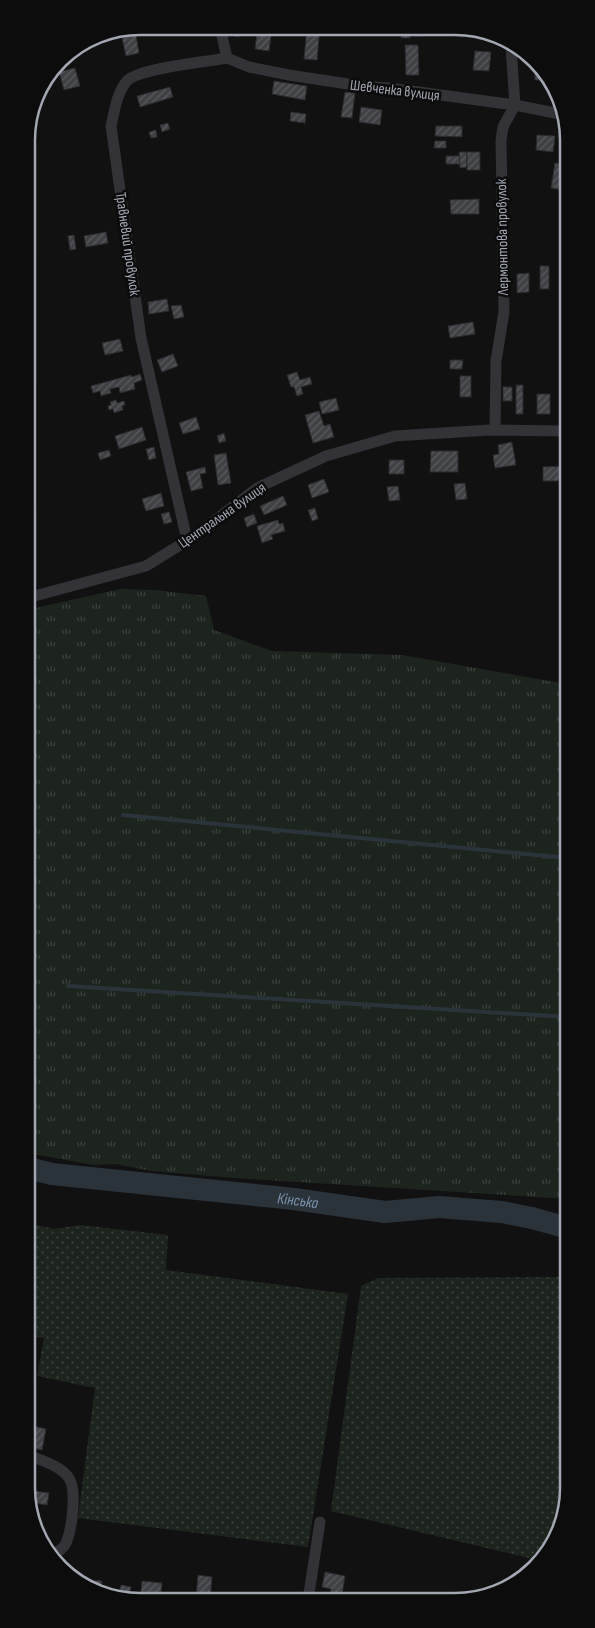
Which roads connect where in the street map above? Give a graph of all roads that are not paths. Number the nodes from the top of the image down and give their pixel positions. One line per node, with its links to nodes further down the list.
1 (222, 35): 3 (street)
2 (511, 52): 4 (street)
3 (227, 58): 4 (street, Шевченка вулиця); 8 (street, Травневий провулок)
4 (515, 105): 5 (street, Шевченка вулиця); 6 (street, Лермонтова провулок)
5 (556, 113)
6 (495, 430): 7 (street, Центральна вулиця); 8 (street, Центральна вулиця)
7 (560, 431)
8 (187, 540): 9 (street, Центральна вулиця)
9 (35, 596)
10 (35, 1458): 12 (street)
11 (320, 1522): 13 (street)
12 (58, 1553)
13 (309, 1593)

